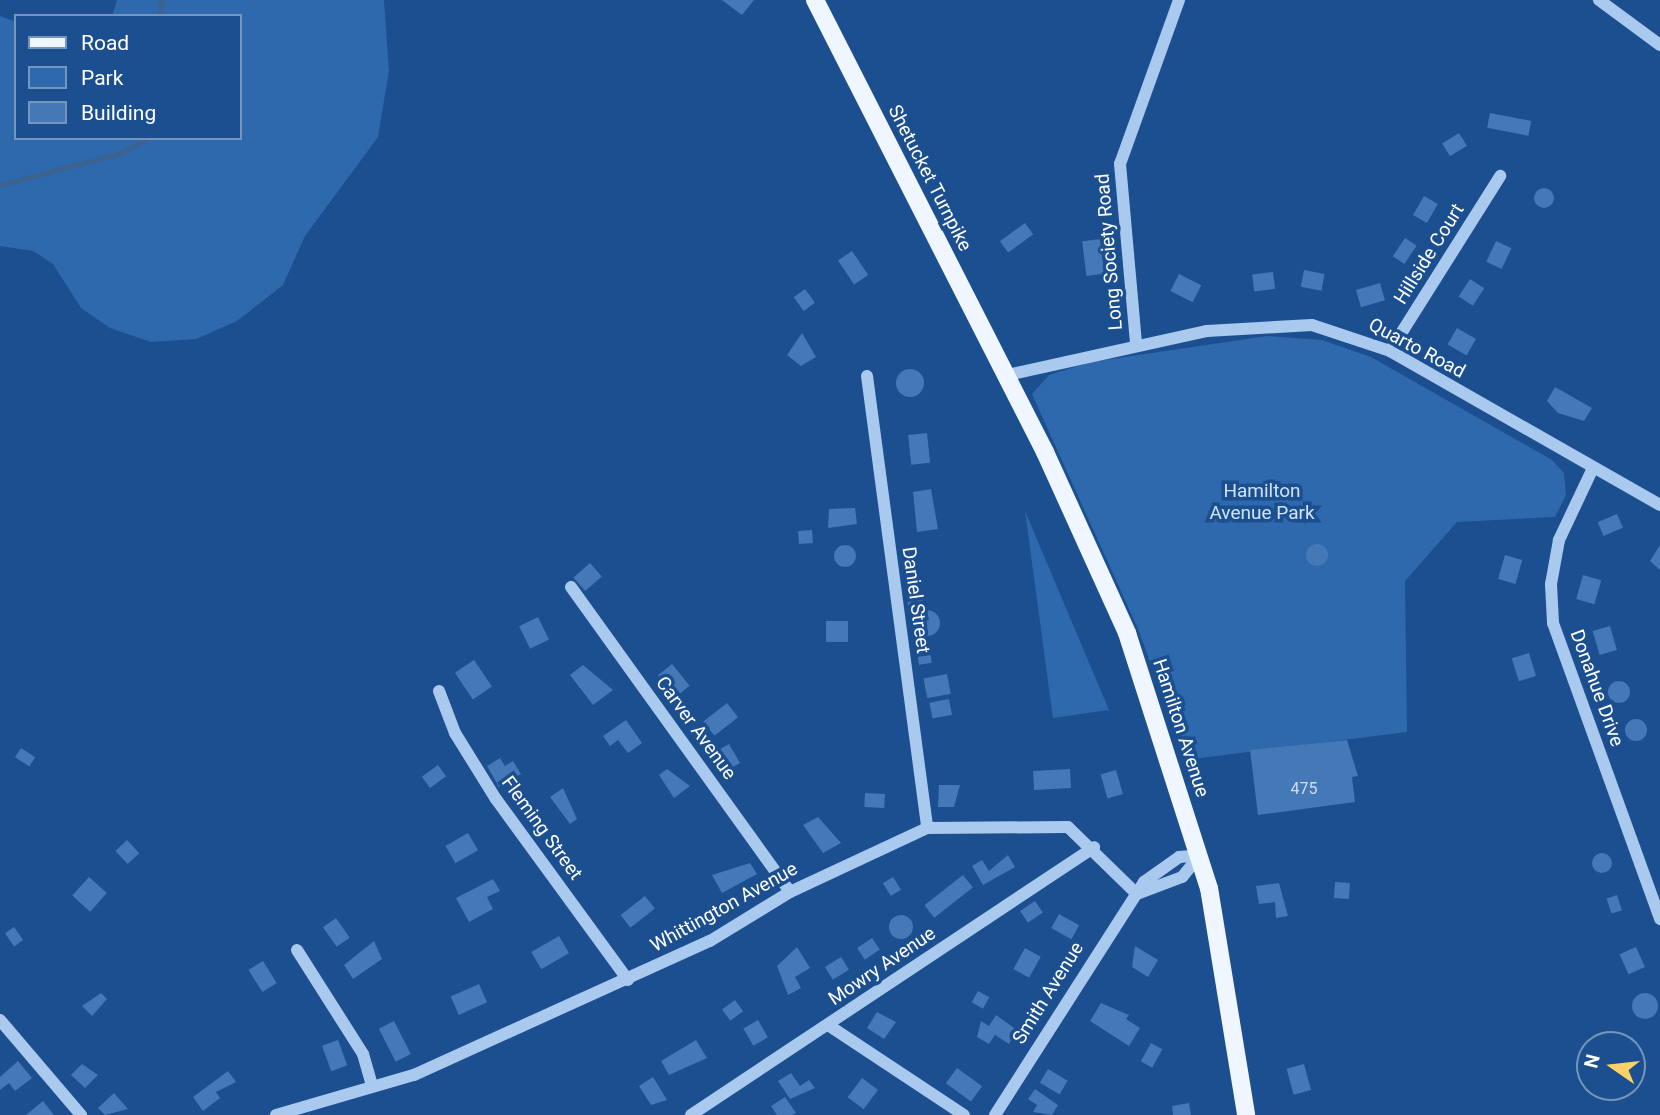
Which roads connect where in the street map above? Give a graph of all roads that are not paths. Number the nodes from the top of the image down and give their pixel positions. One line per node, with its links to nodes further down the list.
1 (815, 0): 8 (main road, Shetucket Turnpike)
2 (1179, 0): 6 (street, Long Society Road)
3 (1599, 0): 4 (street)
4 (1660, 44)
5 (1500, 176): 7 (street, Hillside Court)
6 (1136, 343): 7 (street, Quarto Road); 8 (street, Quarto Road)
7 (1390, 351): 10 (street, Quarto Road)
8 (1007, 375): 16 (main road, Hamilton Avenue)
9 (867, 376): 14 (street, Daniel Street)
10 (1593, 468): 11 (street, Quarto Road); 19 (street, Donahue Drive)
11 (1660, 505)
12 (570, 587): 17 (street, Carver Avenue)
13 (439, 691): 21 (street, Fleming Street)
14 (927, 828): 15 (street, Whittington Avenue); 17 (street, Whittington Avenue)
15 (1094, 847): 18 (street, Whittington Avenue); 23 (street, Mowry Avenue)
16 (1200, 855): 18 (street); 18 (street, Smith Avenue); 30 (main road, Hamilton Avenue)
17 (790, 892): 21 (street, Whittington Avenue)
18 (1137, 894): 29 (street, Smith Avenue)
19 (1660, 919)
20 (297, 950): 24 (street)
21 (628, 980): 24 (street, Whittington Avenue)
22 (0, 1020): 25 (street)
23 (828, 1025): 27 (street, Mowry Avenue); 28 (street)
24 (372, 1085): 26 (street, Whittington Avenue)
25 (81, 1115)
26 (276, 1115)
27 (691, 1115)
28 (964, 1115)
29 (995, 1115)
30 (1246, 1115)

